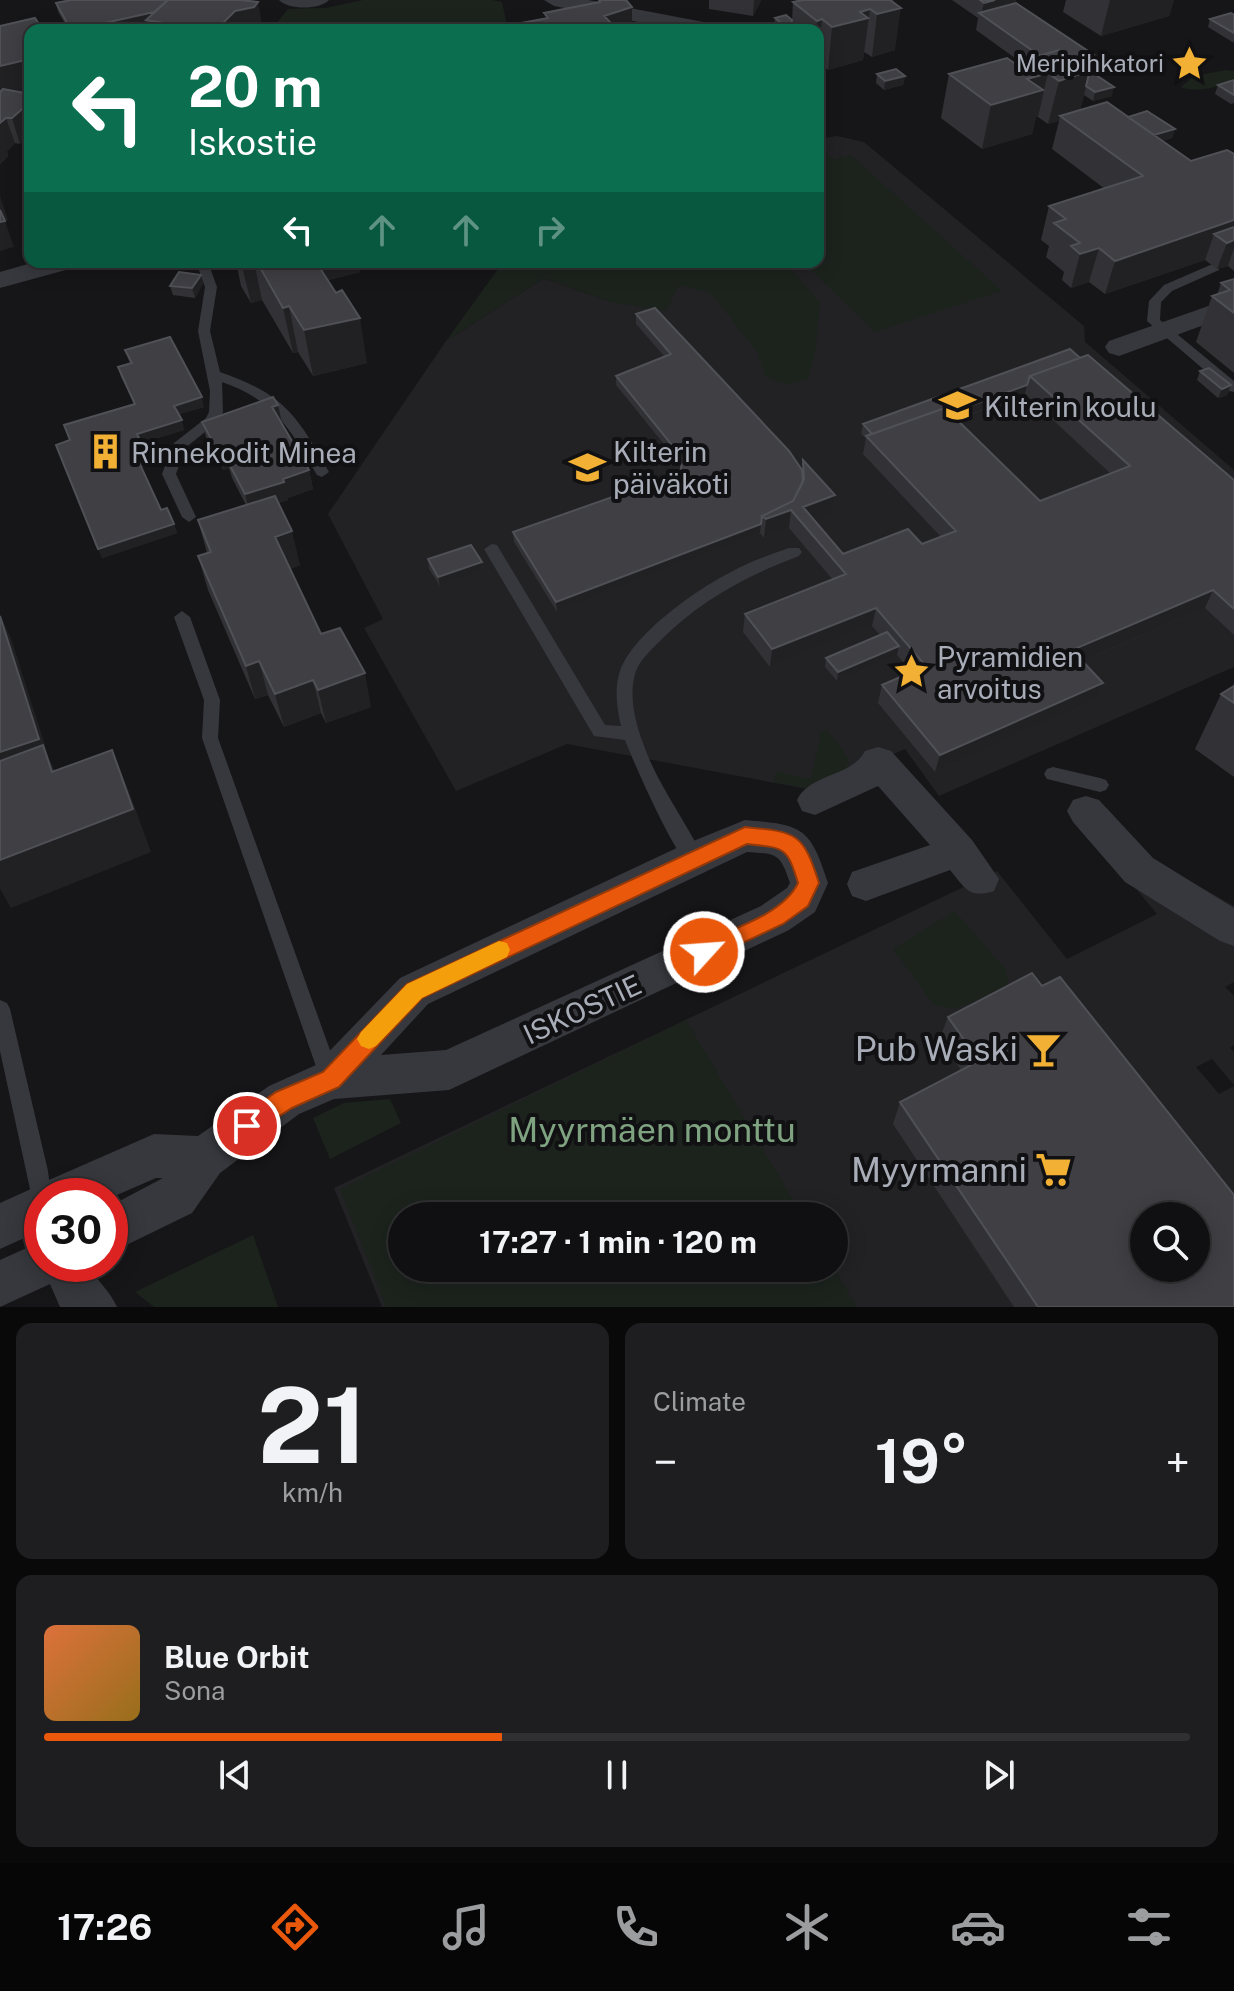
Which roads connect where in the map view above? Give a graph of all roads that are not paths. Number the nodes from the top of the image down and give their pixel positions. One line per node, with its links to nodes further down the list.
1 (289, 0): 2 (street)
2 (319, 0)
3 (554, 0): 4 (street)
4 (682, 24)
5 (1215, 267): 10 (lane)
6 (43, 268): 8 (street)
7 (205, 268): 12 (lane)
8 (0, 280)
9 (1234, 305): 10 (street)
10 (1164, 330): 11 (street); 13 (lane)
11 (1119, 347)
12 (214, 375): 14 (lane); 15 (lane)
13 (1234, 388)
14 (322, 472)
15 (189, 517)
16 (492, 549): 19 (lane)
17 (794, 552): 19 (lane)
18 (182, 617): 27 (lane)
19 (633, 734): 23 (lane)
20 (1053, 774): 21 (lane)
21 (1093, 798): 25 (street)
22 (815, 800): 24 (street)
23 (694, 857): 27 (street, ISKOSTIE); 27 (street, ISKOSTIE)
24 (866, 884)
25 (1234, 929)
26 (0, 1009): 29 (lane)
27 (331, 1079): 28 (street, ISKOSTIE)
28 (204, 1158): 30 (street); 32 (street, ISKOSTIE)
29 (39, 1178)
30 (105, 1178)
31 (24, 1215): 33 (street)
32 (128, 1221)
33 (0, 1226)
34 (24, 1273): 36 (street)
35 (73, 1282): 37 (street)
36 (0, 1285)
37 (93, 1307)

